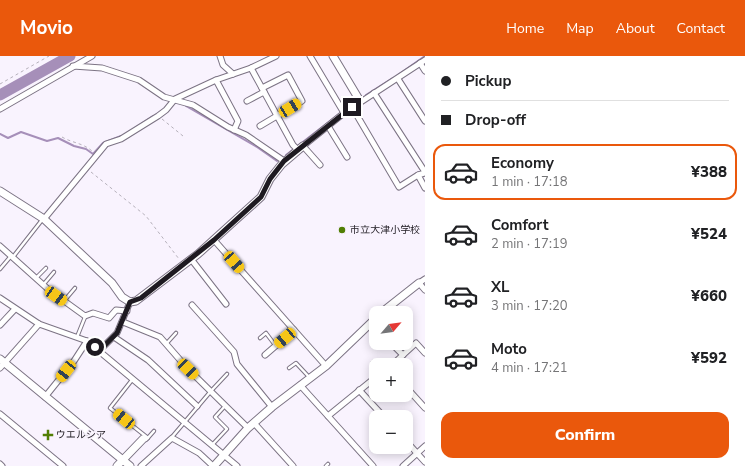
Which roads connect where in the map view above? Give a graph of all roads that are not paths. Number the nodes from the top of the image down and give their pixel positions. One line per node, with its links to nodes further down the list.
1 (92, 56): 8 (street)
2 (220, 56): 11 (street)
3 (276, 56): 9 (street)
4 (310, 56): 21 (street)
5 (332, 56): 18 (street)
6 (425, 60): 7 (street)
7 (420, 62): 10 (street); 12 (street)
8 (74, 66): 16 (street); 20 (street)
9 (251, 68): 11 (street); 14 (street)
10 (425, 71)
11 (233, 74): 13 (street)
12 (398, 79): 15 (street); 23 (street)
13 (216, 80): 16 (street); 26 (street)
14 (263, 90): 17 (street); 22 (street); 22 (street)
15 (374, 93): 18 (street); 31 (street)
16 (175, 99): 26 (street); 35 (street)
17 (247, 101)
18 (360, 101): 19 (street)
19 (352, 107): 21 (street); 32 (street)
20 (0, 109)
21 (344, 113): 25 (street)
22 (277, 116): 24 (street); 27 (street)
23 (425, 121)
24 (260, 126)
25 (328, 126): 27 (street); 28 (street)
26 (234, 130): 29 (street)
27 (298, 147): 29 (street); 30 (street)
28 (347, 157)
29 (284, 161): 36 (street)
30 (320, 165)
31 (425, 172): 32 (street)
32 (418, 175): 33 (street)
33 (425, 188)
34 (0, 191): 35 (street)
35 (44, 219): 38 (lane); 49 (street)
36 (214, 240): 39 (street); 60 (street)
37 (0, 246): 38 (street)
38 (12, 256): 41 (lane); 43 (street)
39 (191, 259): 49 (street); 50 (street)
40 (46, 268): 43 (lane)
41 (0, 270)
42 (54, 272): 44 (lane)
43 (36, 279): 44 (street)
44 (42, 285): 48 (street)
45 (423, 285): 52 (street)
46 (75, 288): 48 (lane)
47 (0, 298): 53 (street)
48 (64, 301): 55 (street)
49 (130, 302): 54 (street)
50 (226, 304)
51 (192, 305): 88 (street)
52 (392, 306)
53 (15, 309): 57 (street); 58 (street)
54 (127, 311): 55 (street); 56 (street)
55 (85, 316): 62 (lane)
56 (123, 322): 63 (street); 66 (street)
57 (39, 324): 62 (street); 74 (street)
58 (0, 325)
59 (369, 327): 75 (street)
60 (294, 330): 67 (street); 75 (street)
61 (176, 333): 66 (lane)
62 (77, 337): 65 (street)
63 (114, 337): 68 (street); 87 (street)
64 (260, 338): 67 (lane)
65 (87, 341): 68 (street); 85 (street)
66 (166, 344): 83 (street)
67 (276, 345): 70 (street)
68 (100, 350): 79 (street)
69 (397, 350): 72 (street)
70 (264, 354)
71 (425, 354): 72 (street)
72 (402, 355): 73 (street)
73 (399, 358)
74 (1, 363): 85 (street)
75 (326, 366): 78 (street)
76 (289, 368): 78 (lane)
77 (227, 374): 83 (lane)
78 (310, 378): 81 (street)
79 (132, 380): 93 (street); 97 (lane)
80 (369, 382): 82 (street)
81 (300, 385): 88 (street); 92 (street)
82 (359, 390): 90 (street); 92 (street)
83 (210, 391): 86 (street); 87 (lane)
84 (413, 395): 89 (street)
85 (45, 397): 103 (street)
86 (226, 405): 94 (street); 98 (lane)
87 (197, 406): 93 (lane)
88 (272, 407): 94 (street)
89 (425, 408)
90 (378, 410)
91 (0, 414): 105 (street)
92 (328, 416): 112 (street)
93 (184, 422): 96 (lane); 98 (street)
94 (251, 426): 102 (street); 111 (street)
95 (154, 431): 97 (lane)
96 (172, 438): 108 (street); 109 (street)
97 (145, 439): 103 (street)
98 (211, 445): 102 (street)
99 (425, 446): 101 (street)
100 (413, 449): 101 (street)
101 (417, 453): 104 (street); 113 (street)
102 (224, 455): 109 (street); 110 (street)
103 (122, 460): 106 (street); 107 (street)
104 (425, 462)
105 (63, 466)
106 (117, 466)
107 (130, 466)
108 (141, 466)
109 (214, 466)
110 (237, 466)
111 (293, 466)
112 (373, 466)
113 (403, 466)

